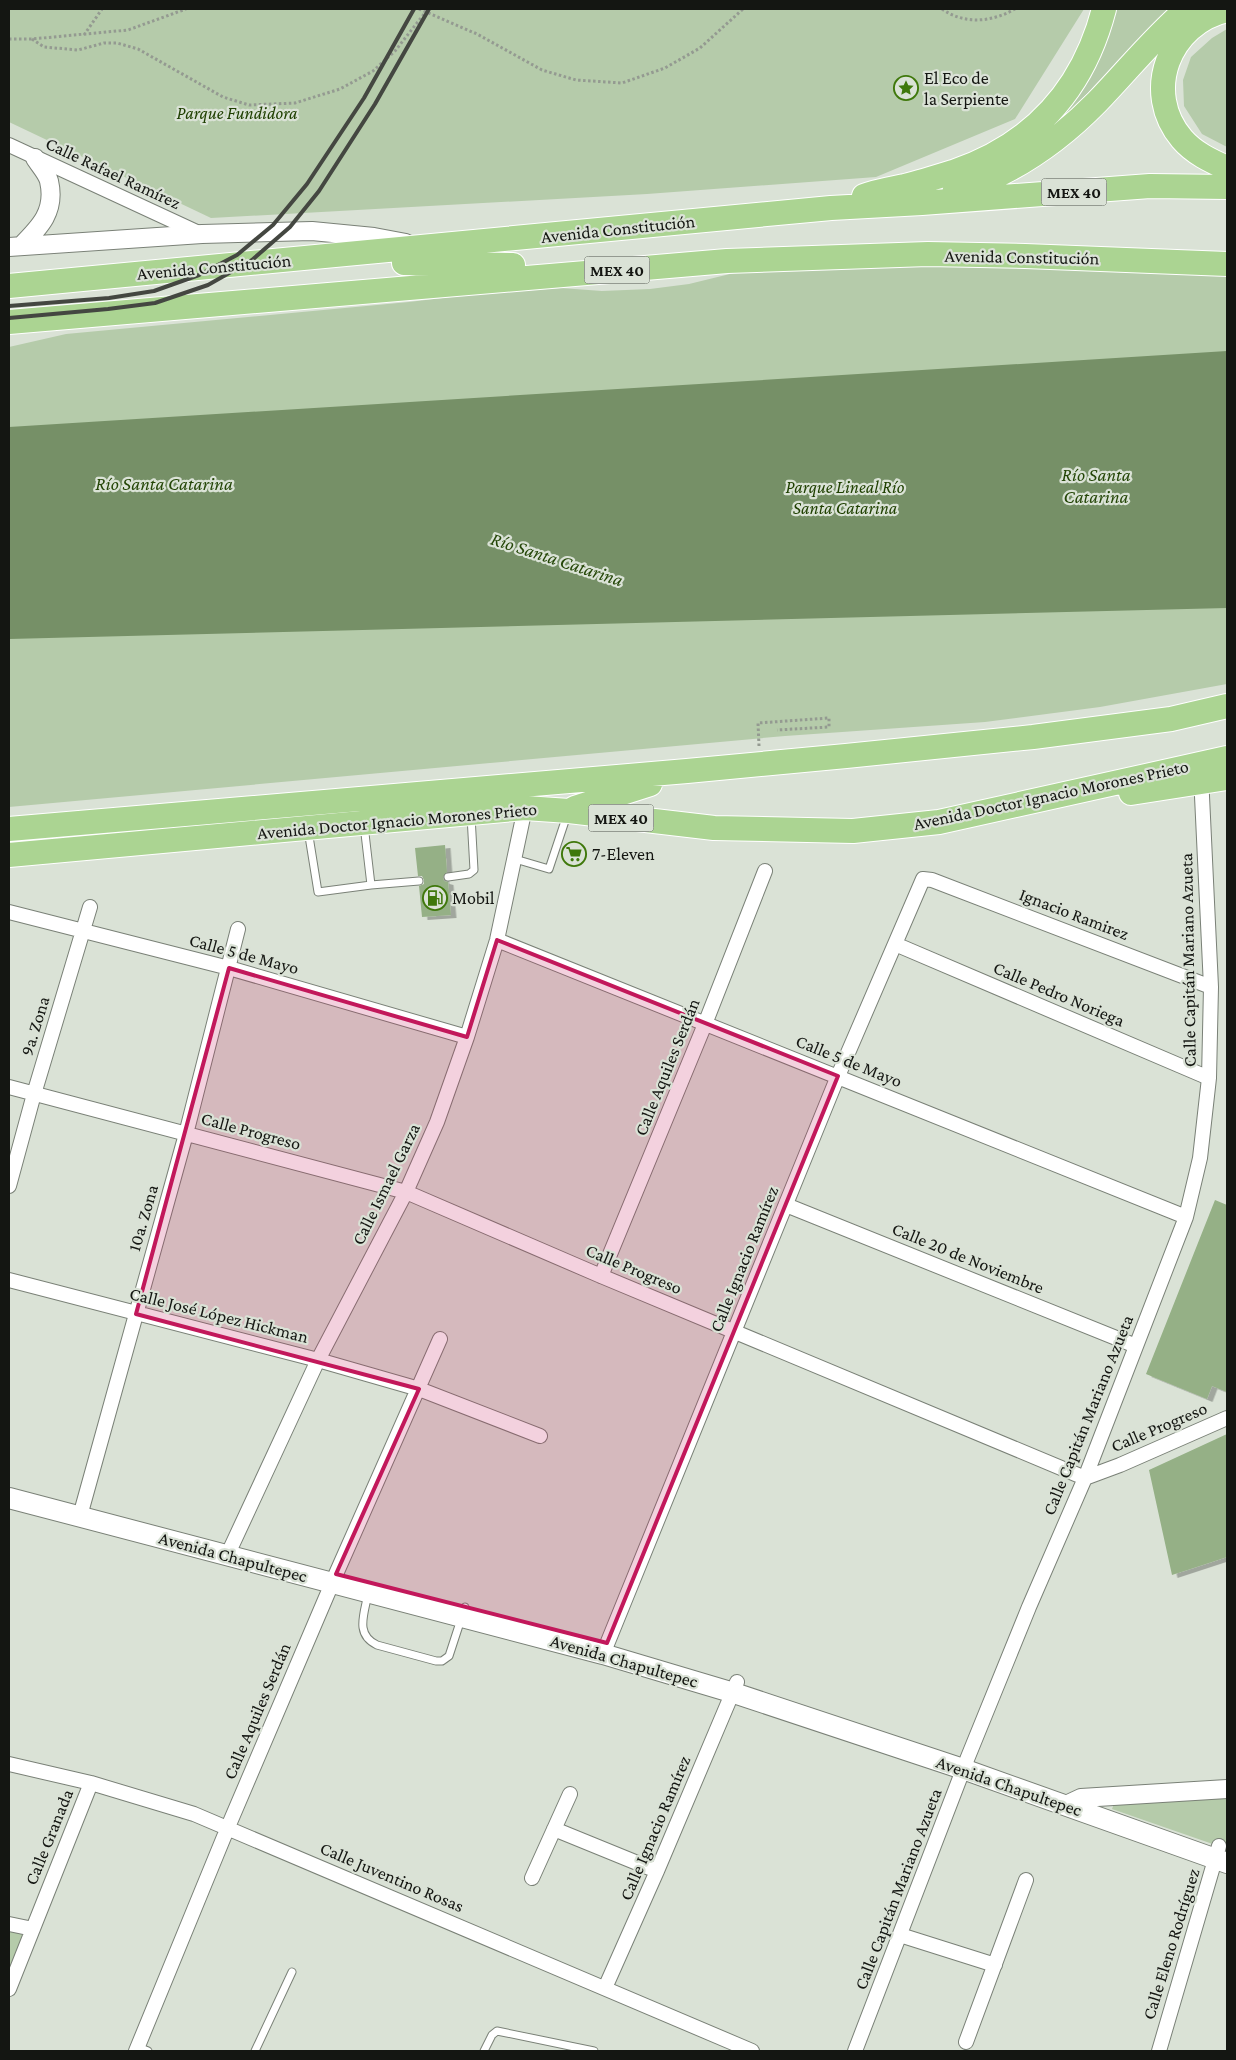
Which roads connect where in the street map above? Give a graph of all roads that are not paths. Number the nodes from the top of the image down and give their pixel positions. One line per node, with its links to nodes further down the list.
1 (1104, 9): 9 (highway)
2 (1187, 9): 8 (highway)
3 (1223, 11): 6 (highway)
4 (9, 145): 5 (street, Calle Rafael Ramírez)
5 (35, 158): 10 (street, Calle Rafael Ramírez); 11 (street)
6 (1227, 168)
7 (1227, 187): 8 (highway, Avenida Constitución / MEX 40)
8 (922, 204): 9 (highway, Avenida Constitución / MEX 40)
9 (831, 208): 12 (highway, Avenida Constitución / MEX 40)
10 (202, 234): 11 (street); 12 (street)
11 (15, 246)
12 (434, 247): 13 (highway, Avenida Constitución / MEX 40)
13 (299, 260): 15 (highway); 16 (highway, Avenida Constitución / MEX 40)
14 (1227, 264): 15 (highway, Avenida Constitución / MEX 40)
15 (633, 269): 17 (highway, Avenida Constitución / MEX 40)
16 (9, 286)
17 (9, 322)
18 (1227, 706): 20 (highway, Avenida Doctor Ignacio Morones Prieto / MEX 40)
19 (1227, 718): 20 (highway)
20 (1171, 719): 22 (highway, Avenida Doctor Ignacio Morones Prieto / MEX 40)
21 (1227, 758): 23 (highway, Avenida Doctor Ignacio Morones Prieto)
22 (686, 771): 26 (highway); 29 (highway, Avenida Doctor Ignacio Morones Prieto / MEX 40)
23 (1200, 772): 24 (highway); 26 (highway, Avenida Doctor Ignacio Morones Prieto / MEX 40); 45 (street, Calle Capitán Mariano Azueta)
24 (1227, 778)
25 (526, 808): 26 (highway, Avenida Doctor Ignacio Morones Prieto / MEX 40); 27 (highway, Avenida Doctor Ignacio Morones Prieto / MEX 40); 32 (street, Calle Ismael Garza)
26 (569, 811): 32 (lane)
27 (471, 813): 28 (highway, Avenida Doctor Ignacio Morones Prieto / MEX 40); 34 (lane)
28 (364, 822): 30 (highway, Avenida Doctor Ignacio Morones Prieto / MEX 40); 37 (lane)
29 (9, 828)
30 (308, 828): 31 (highway, Avenida Doctor Ignacio Morones Prieto / MEX 40); 37 (lane)
31 (9, 855)
32 (515, 859): 42 (street, Calle Ismael Garza)
33 (765, 871): 46 (street, Calle Aquiles Serdán)
34 (448, 878)
35 (923, 879): 43 (street, Calle Ignacio Ramírez); 45 (street, Ignacio Ramirez)
36 (419, 881): 37 (lane)
37 (371, 885)
38 (90, 907): 41 (street, 9a. Zona)
39 (9, 912): 41 (street, Calle 5 de Mayo)
40 (238, 929): 44 (street, 10a. Zona)
41 (83, 931): 44 (street, Calle 5 de Mayo); 51 (street, 9a. Zona)
42 (497, 940): 46 (street, Calle 5 de Mayo); 47 (street, Calle Ismael Garza)
43 (894, 944): 48 (street, Calle Ignacio Ramírez); 49 (street, Calle Pedro Noriega)
44 (229, 968): 47 (street, Calle 5 de Mayo); 52 (street, 10a. Zona)
45 (1211, 987): 49 (street, Calle Capitán Mariano Azueta)
46 (705, 1024): 48 (street, Calle 5 de Mayo); 57 (street, Calle Aquiles Serdán)
47 (468, 1036): 54 (street, Calle Ismael Garza)
48 (838, 1076): 55 (street, Calle Ignacio Ramírez); 56 (street, Calle 5 de Mayo)
49 (1209, 1078): 56 (street, Calle Capitán Mariano Azueta)
50 (9, 1087): 51 (street, Calle Progreso)
51 (34, 1094): 52 (street, Calle Progreso); 53 (street, 9a. Zona)
52 (186, 1134): 54 (street, Calle Progreso); 59 (street, 10a. Zona)
53 (9, 1186)
54 (406, 1192): 57 (street, Calle Progreso); 63 (street, Calle Ismael Garza)
55 (786, 1206): 60 (street, Calle Ignacio Ramírez); 62 (street, Calle 20 de Noviembre)
56 (1186, 1217): 62 (street, Calle Capitán Mariano Azueta)
57 (601, 1276): 60 (street, Calle Progreso)
58 (9, 1280): 59 (street, Calle José López Hickman)
59 (136, 1314): 63 (street, Calle José López Hickman); 70 (street, 10a. Zona)
60 (734, 1332): 67 (street, Calle Progreso); 75 (street, Calle Ignacio Ramírez)
61 (440, 1339): 64 (street, Calle Aquiles Serdán)
62 (1136, 1346): 67 (street, Calle Capitán Mariano Azueta)
63 (318, 1360): 64 (street, Calle José López Hickman); 71 (street, Calle Ismael Garza)
64 (419, 1389): 66 (street, Calle José López Hickman); 72 (street, Calle Aquiles Serdán)
65 (1227, 1418): 67 (street, Calle Progreso)
66 (540, 1436)
67 (1085, 1478): 77 (street, Calle Capitán Mariano Azueta)
68 (9, 1487): 70 (main road)
69 (9, 1498): 70 (main road, Avenida Chapultepec)
70 (81, 1511): 71 (main road, Avenida Chapultepec)
71 (229, 1551): 72 (main road, Avenida Chapultepec)
72 (334, 1579): 73 (main road, Avenida Chapultepec); 83 (street, Calle Aquiles Serdán)
73 (370, 1588): 74 (main road, Avenida Chapultepec); 74 (lane)
74 (464, 1612): 75 (main road, Avenida Chapultepec)
75 (605, 1649): 76 (main road, Avenida Chapultepec)
76 (735, 1687): 77 (main road, Avenida Chapultepec); 86 (street, Calle Ignacio Ramírez)
77 (966, 1763): 82 (main road, Avenida Chapultepec); 91 (street, Calle Capitán Mariano Azueta)
78 (9, 1764): 79 (street, Calle Juventino Rosas)
79 (91, 1783): 83 (street, Calle Juventino Rosas); 90 (street, Calle Granada)
80 (1227, 1789): 82 (street)
81 (570, 1794): 84 (street)
82 (1073, 1802): 85 (main road, Avenida Chapultepec)
83 (228, 1827): 94 (street, Calle Juventino Rosas); 97 (street, Calle Aquiles Serdán)
84 (554, 1829): 86 (street); 87 (street)
85 (1222, 1855): 103 (street, Calle Eleno Rodríguez)
86 (657, 1872): 94 (street, Calle Ignacio Ramírez)
87 (532, 1878)
88 (1026, 1880): 92 (street)
89 (9, 1924): 90 (street)
90 (33, 1929): 95 (street, Calle Granada)
91 (900, 1935): 92 (street); 102 (street, Calle Capitán Mariano Azueta)
92 (995, 1965): 96 (street)
93 (292, 1972): 98 (lane)
94 (605, 1988): 101 (street, Calle Juventino Rosas)
95 (9, 1989)
96 (966, 2042)
97 (141, 2050)
98 (255, 2051)
99 (484, 2051): 100 (lane)
100 (594, 2051)
101 (752, 2051)
102 (855, 2051)
103 (1159, 2051)

